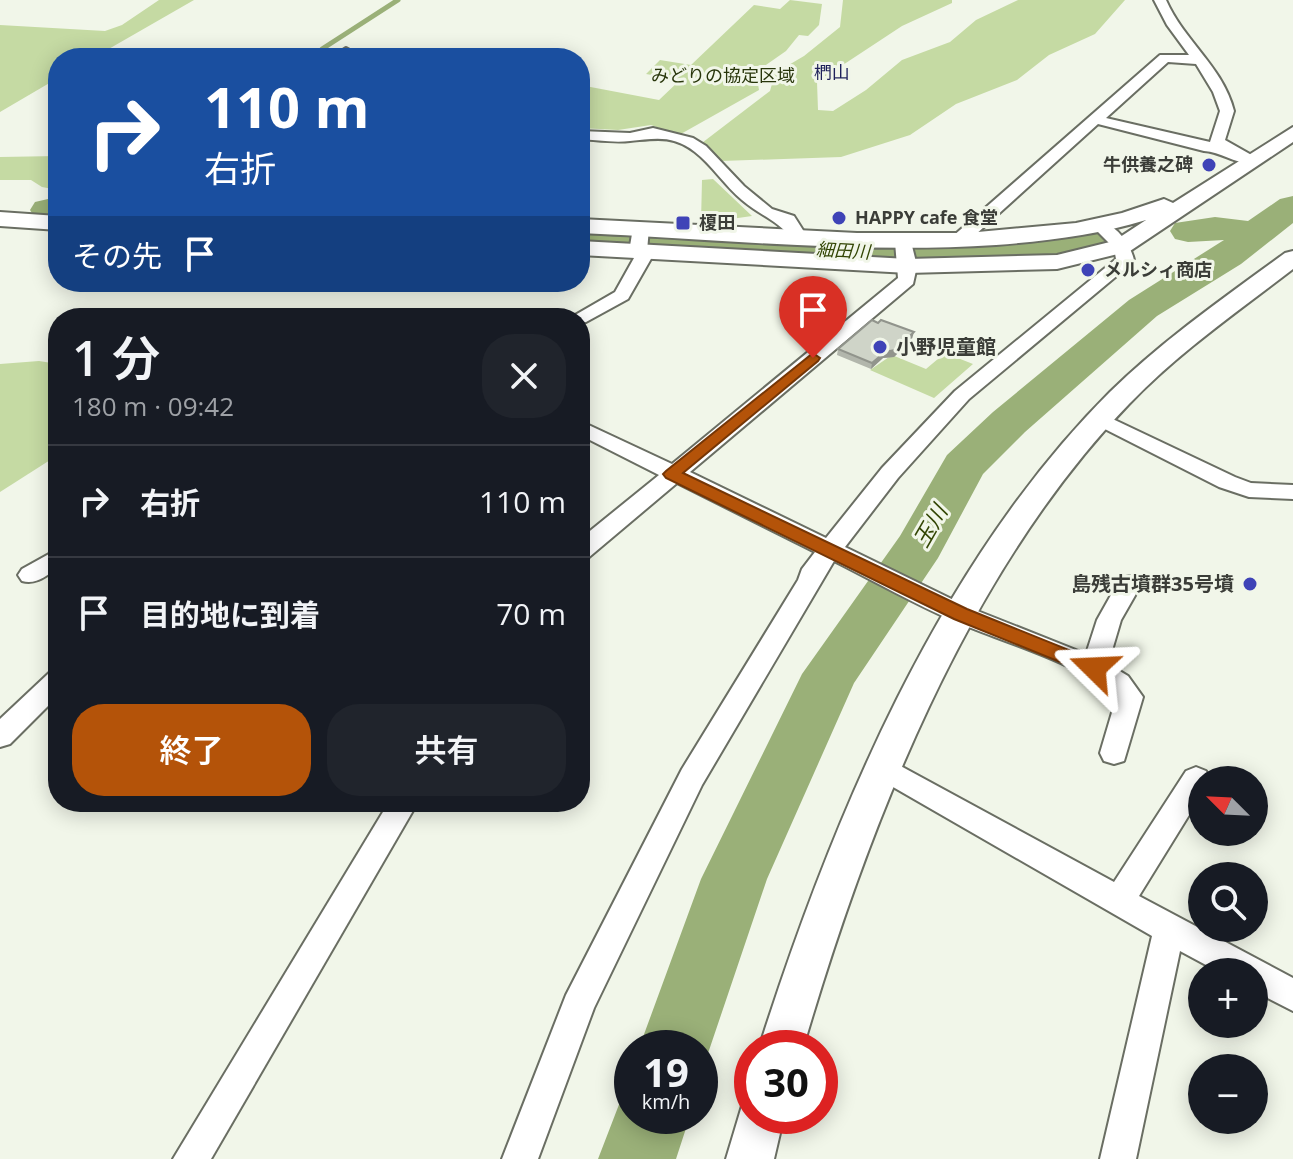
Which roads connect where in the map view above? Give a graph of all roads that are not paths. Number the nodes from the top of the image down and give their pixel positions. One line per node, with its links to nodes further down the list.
1 (1160, 0): 2 (street)
2 (1201, 60): 3 (street); 6 (street)
3 (1098, 120): 6 (street); 16 (street)
4 (1293, 133): 7 (street)
5 (590, 135): 14 (street)
6 (1222, 147): 7 (street)
7 (1250, 160): 13 (street)
8 (0, 200): 9 (street)
9 (48, 202)
10 (0, 219): 11 (street)
11 (48, 222)
12 (590, 228): 15 (street)
13 (1112, 236): 16 (street); 18 (street); 26 (street)
14 (800, 238): 15 (street); 18 (street)
15 (640, 240): 17 (street); 18 (street); 20 (street)
16 (958, 241): 18 (street)
17 (590, 247)
18 (906, 253): 23 (street)
19 (1293, 258): 21 (street)
20 (590, 312)
21 (1100, 419): 24 (street); 30 (street)
22 (590, 432): 23 (street)
23 (672, 474): 25 (street); 26 (street)
24 (1293, 492)
25 (590, 544)
26 (836, 555): 30 (street); 46 (street)
27 (48, 563): 28 (street)
28 (30, 575)
29 (1129, 585): 31 (street)
30 (952, 610): 31 (street); 35 (street)
31 (1094, 668): 34 (street)
32 (48, 690): 33 (street)
33 (0, 736)
34 (1114, 753)
35 (884, 768): 38 (street); 43 (street)
36 (1188, 804): 38 (street)
37 (398, 812): 45 (street)
38 (1120, 900): 39 (street)
39 (1169, 929): 40 (street); 48 (street)
40 (1224, 958)
41 (1268, 982): 42 (street)
42 (1293, 995)
43 (787, 1030)
44 (756, 1134): 47 (street)
45 (191, 1159)
46 (520, 1159)
47 (750, 1159)
48 (1118, 1159)

